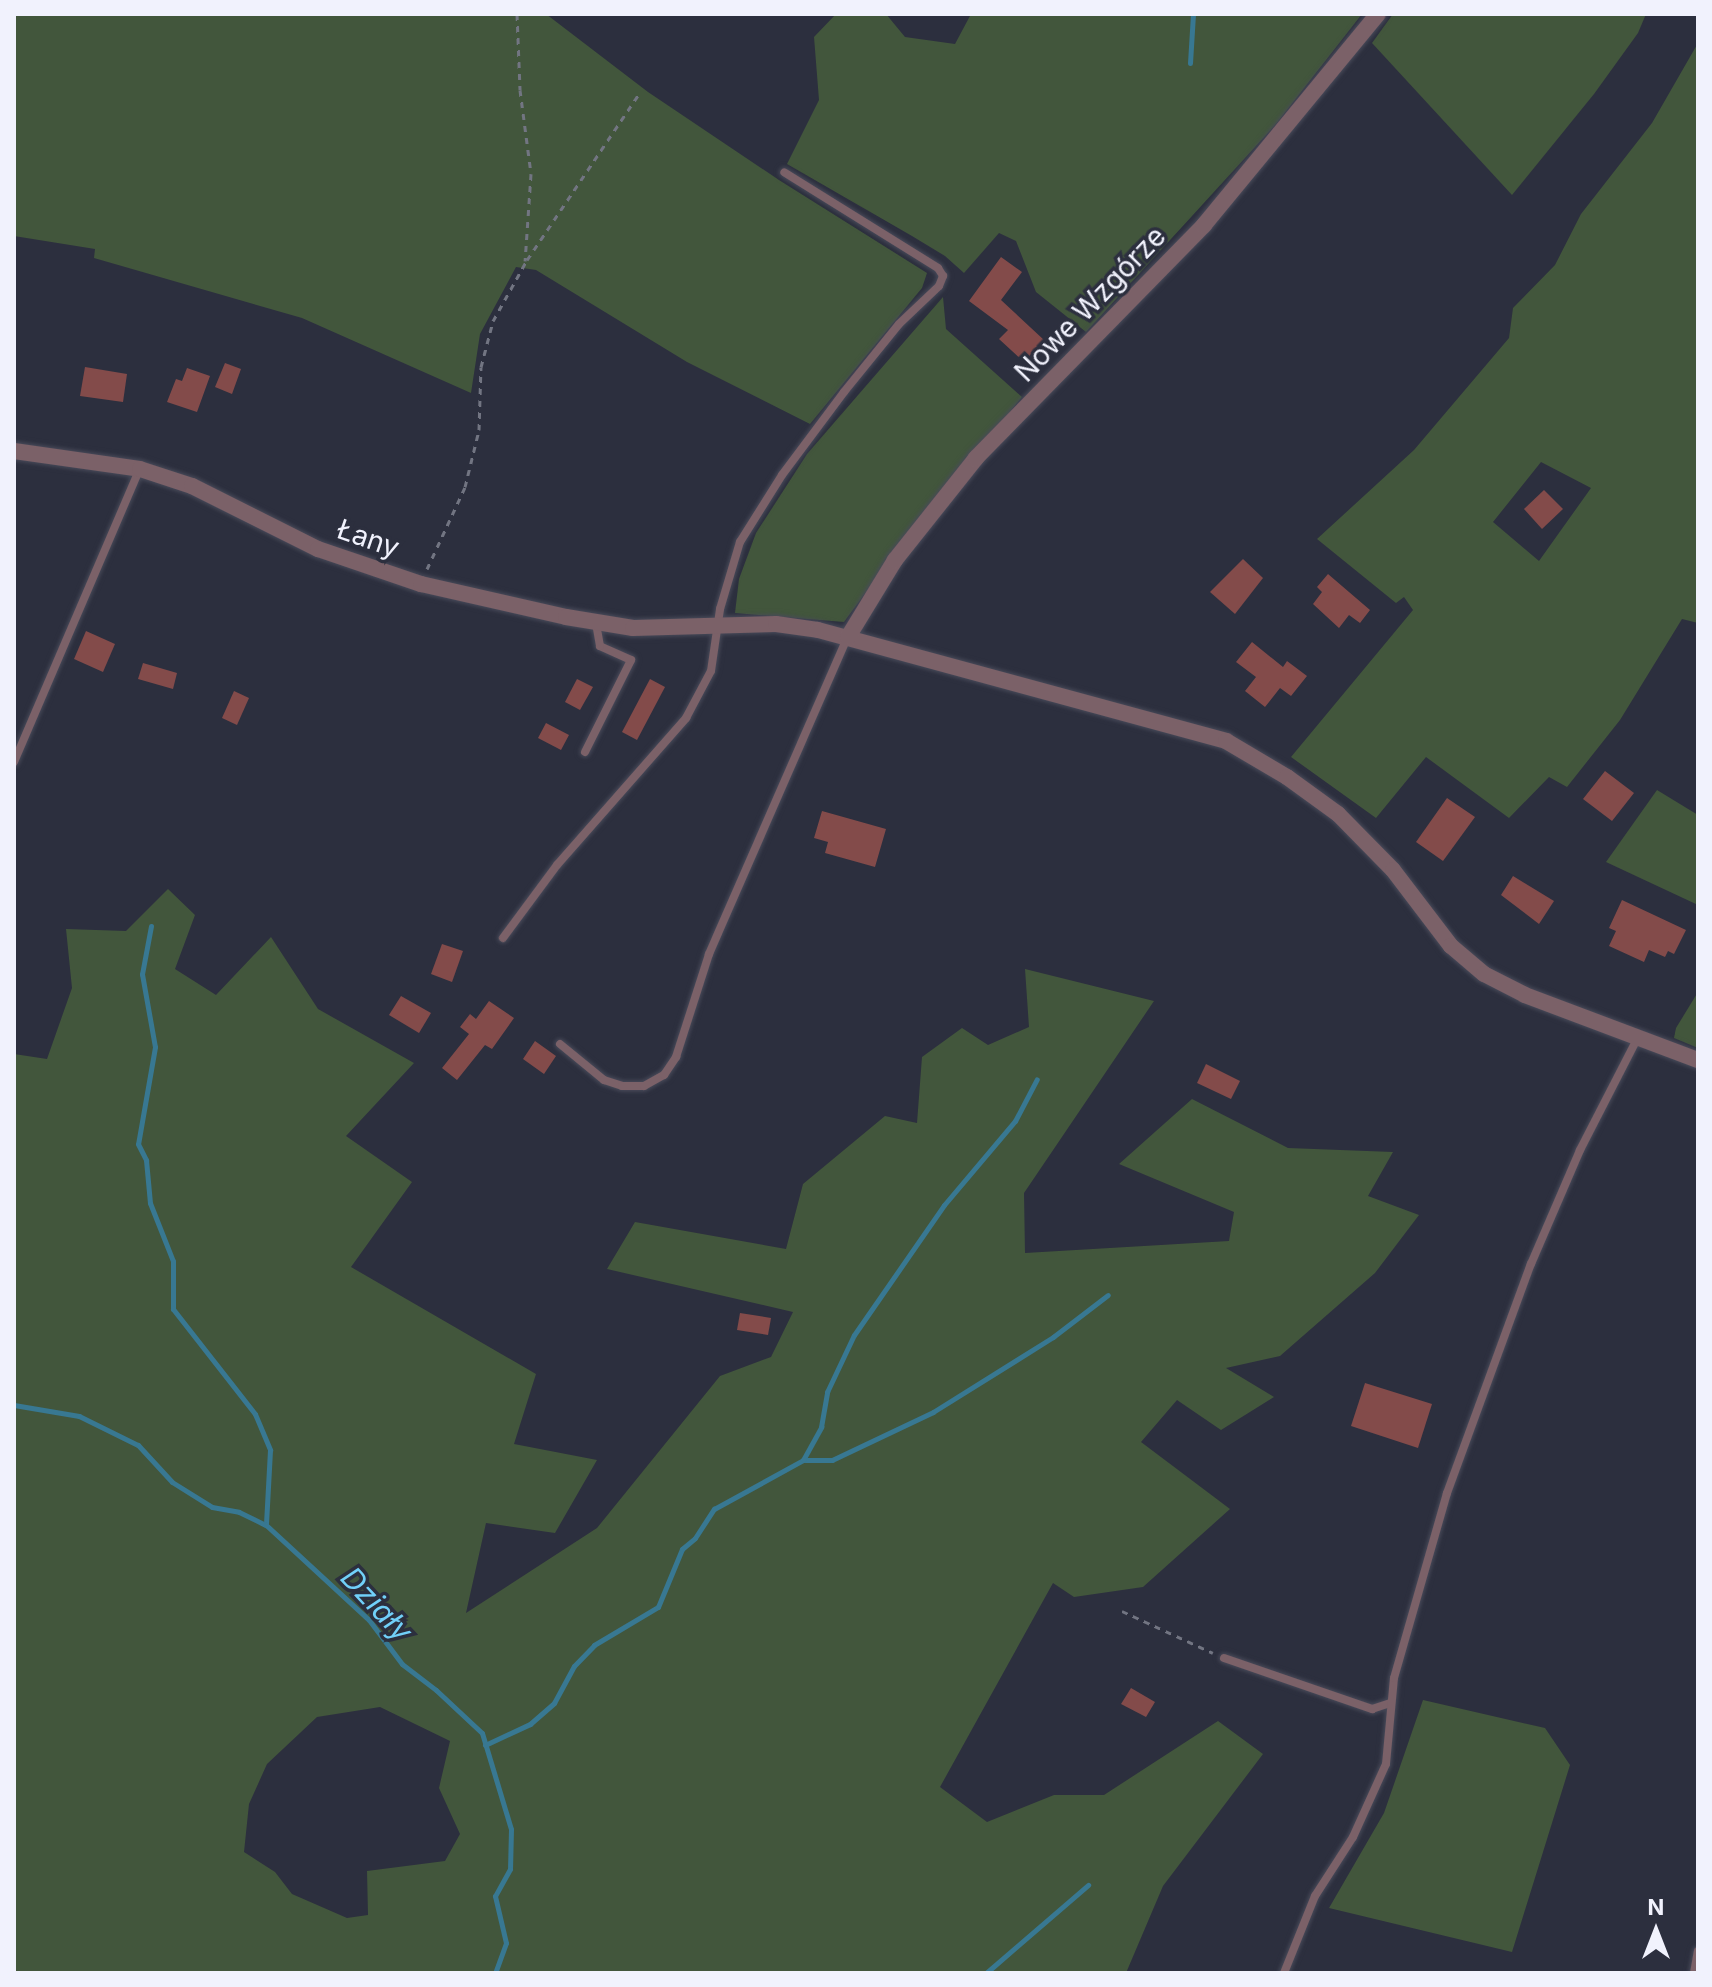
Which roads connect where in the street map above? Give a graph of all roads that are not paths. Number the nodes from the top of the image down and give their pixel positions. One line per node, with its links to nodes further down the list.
1 (1378, 14): 7 (street, Nowe Wzgórze)
2 (784, 172): 6 (lane)
3 (14, 451): 4 (street, Łany)
4 (140, 469): 5 (street, Łany); 9 (lane)
5 (596, 623): 6 (street, Łany); 8 (lane)
6 (718, 625): 7 (street, Łany); 10 (lane)
7 (848, 637): 11 (street, Łany); 12 (lane)
8 (585, 752)
9 (14, 762)
10 (503, 938)
11 (1639, 1036): 13 (street, Łany); 15 (lane)
12 (560, 1044)
13 (1698, 1060)
14 (1224, 1658): 15 (lane)
15 (1391, 1703): 17 (lane)
16 (1698, 1951): 18 (lane)
17 (1284, 1973)
18 (1694, 1973)

